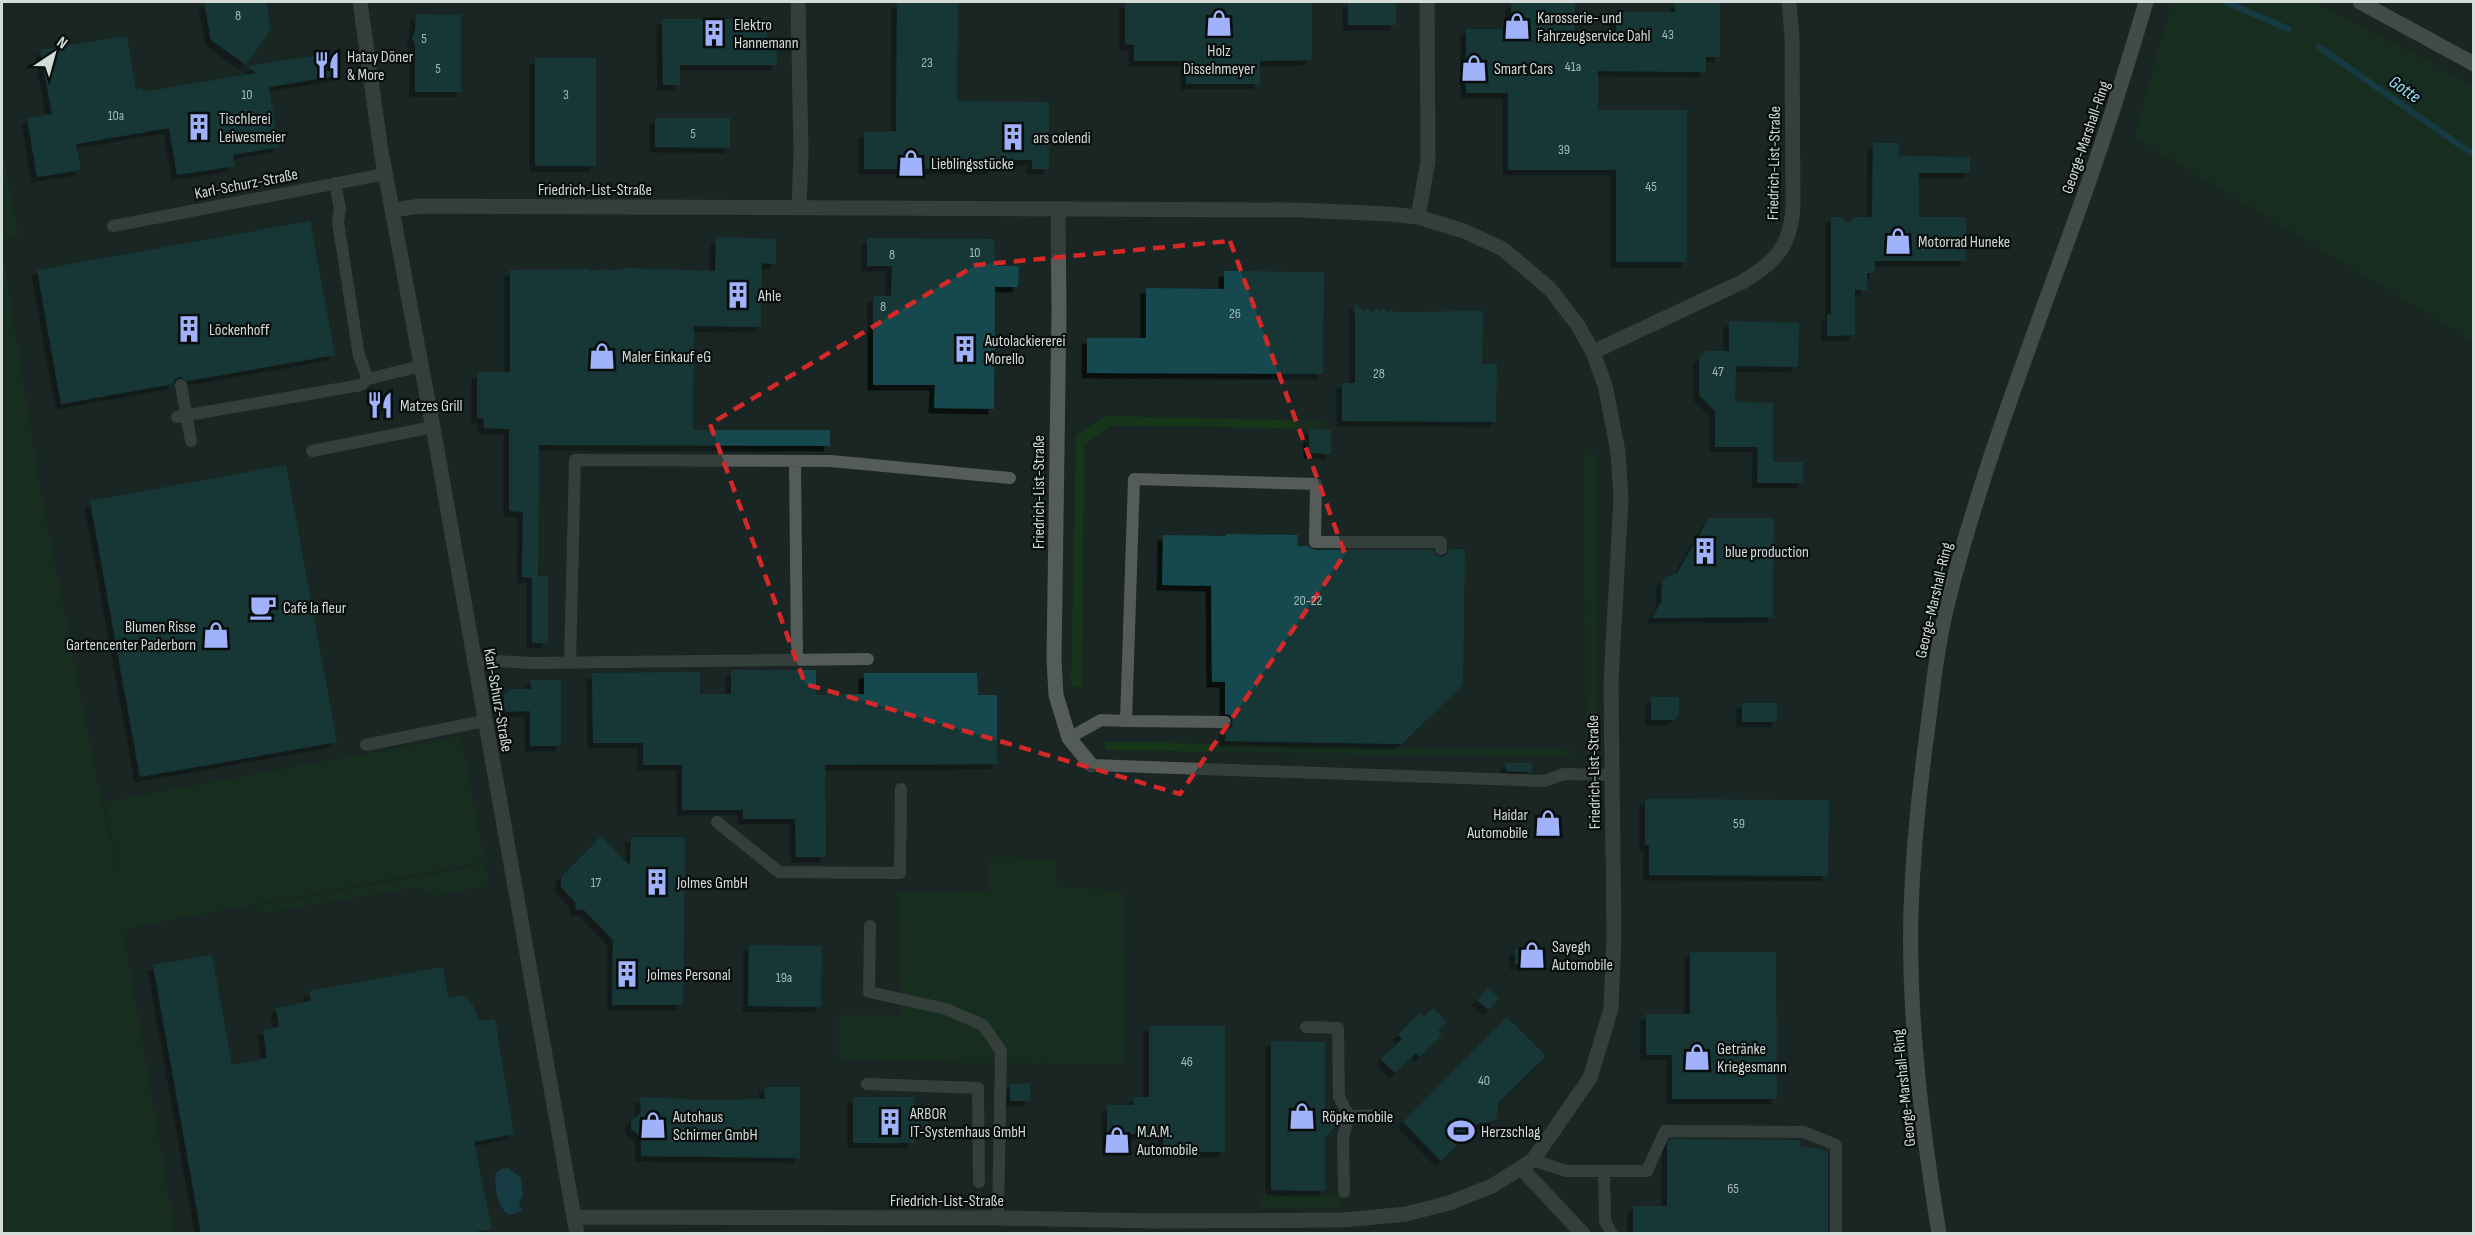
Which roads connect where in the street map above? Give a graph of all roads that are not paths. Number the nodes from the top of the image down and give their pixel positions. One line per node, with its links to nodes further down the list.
1 (360, 2): 8 (street, Karl-Schurz-Straße)
2 (798, 2): 10 (street)
3 (1427, 2): 13 (street)
4 (1789, 2): 15 (street, Friedrich-List-Straße)
5 (2146, 2): 55 (main road, George-Marshall-Ring)
6 (2360, 2): 7 (main road)
7 (2474, 63)
8 (385, 174): 9 (lane, Karl-Schurz-Straße); 11 (street, Karl-Schurz-Straße)
9 (335, 183): 14 (lane, Karl-Schurz-Straße); 17 (lane)
10 (799, 208): 11 (street, Friedrich-List-Straße); 12 (street, Friedrich-List-Straße)
11 (392, 210): 16 (street, Karl-Schurz-Straße)
12 (1058, 210): 13 (street, Friedrich-List-Straße); 33 (street, Friedrich-List-Straße)
13 (1418, 217): 15 (street, Friedrich-List-Straße)
14 (113, 226)
15 (1593, 352): 36 (street, Friedrich-List-Straße)
16 (421, 366): 17 (lane); 20 (street, Karl-Schurz-Straße)
17 (368, 379): 19 (lane)
18 (181, 384): 19 (lane)
19 (181, 416): 21 (lane)
20 (433, 427): 22 (lane); 27 (street, Karl-Schurz-Straße)
21 (191, 441)
22 (312, 451)
23 (795, 461): 24 (lane); 28 (lane); 29 (lane)
24 (1010, 478)
25 (1441, 549): 31 (lane)
26 (868, 659): 28 (lane)
27 (474, 660): 29 (lane); 30 (street, Karl-Schurz-Straße)
28 (797, 660): 29 (lane)
29 (570, 663)
30 (484, 721): 34 (lane); 48 (street, Karl-Schurz-Straße)
31 (1126, 721): 32 (lane); 33 (lane)
32 (1225, 722)
33 (1069, 738): 35 (street, Friedrich-List-Straße)
34 (366, 746)
35 (1091, 765): 36 (lane)
36 (1610, 775): 44 (street, Friedrich-List-Straße)
37 (901, 789): 38 (lane)
38 (717, 822)
39 (870, 926): 49 (lane)
40 (1306, 1028): 43 (lane)
41 (867, 1084): 46 (lane)
42 (1386, 1115): 43 (lane)
43 (1349, 1116): 47 (lane)
44 (1527, 1164): 45 (lane); 50 (street, Friedrich-List-Straße); 52 (street)
45 (1604, 1171): 53 (lane); 54 (lane)
46 (979, 1182)
47 (1344, 1192)
48 (574, 1217): 49 (street, Friedrich-List-Straße); 51 (street, Karl-Schurz-Straße)
49 (998, 1218): 50 (street, Friedrich-List-Straße)
50 (1321, 1228)
51 (577, 1233)
52 (1583, 1233)
53 (1612, 1233)
54 (1836, 1233)
55 (1939, 1233)

